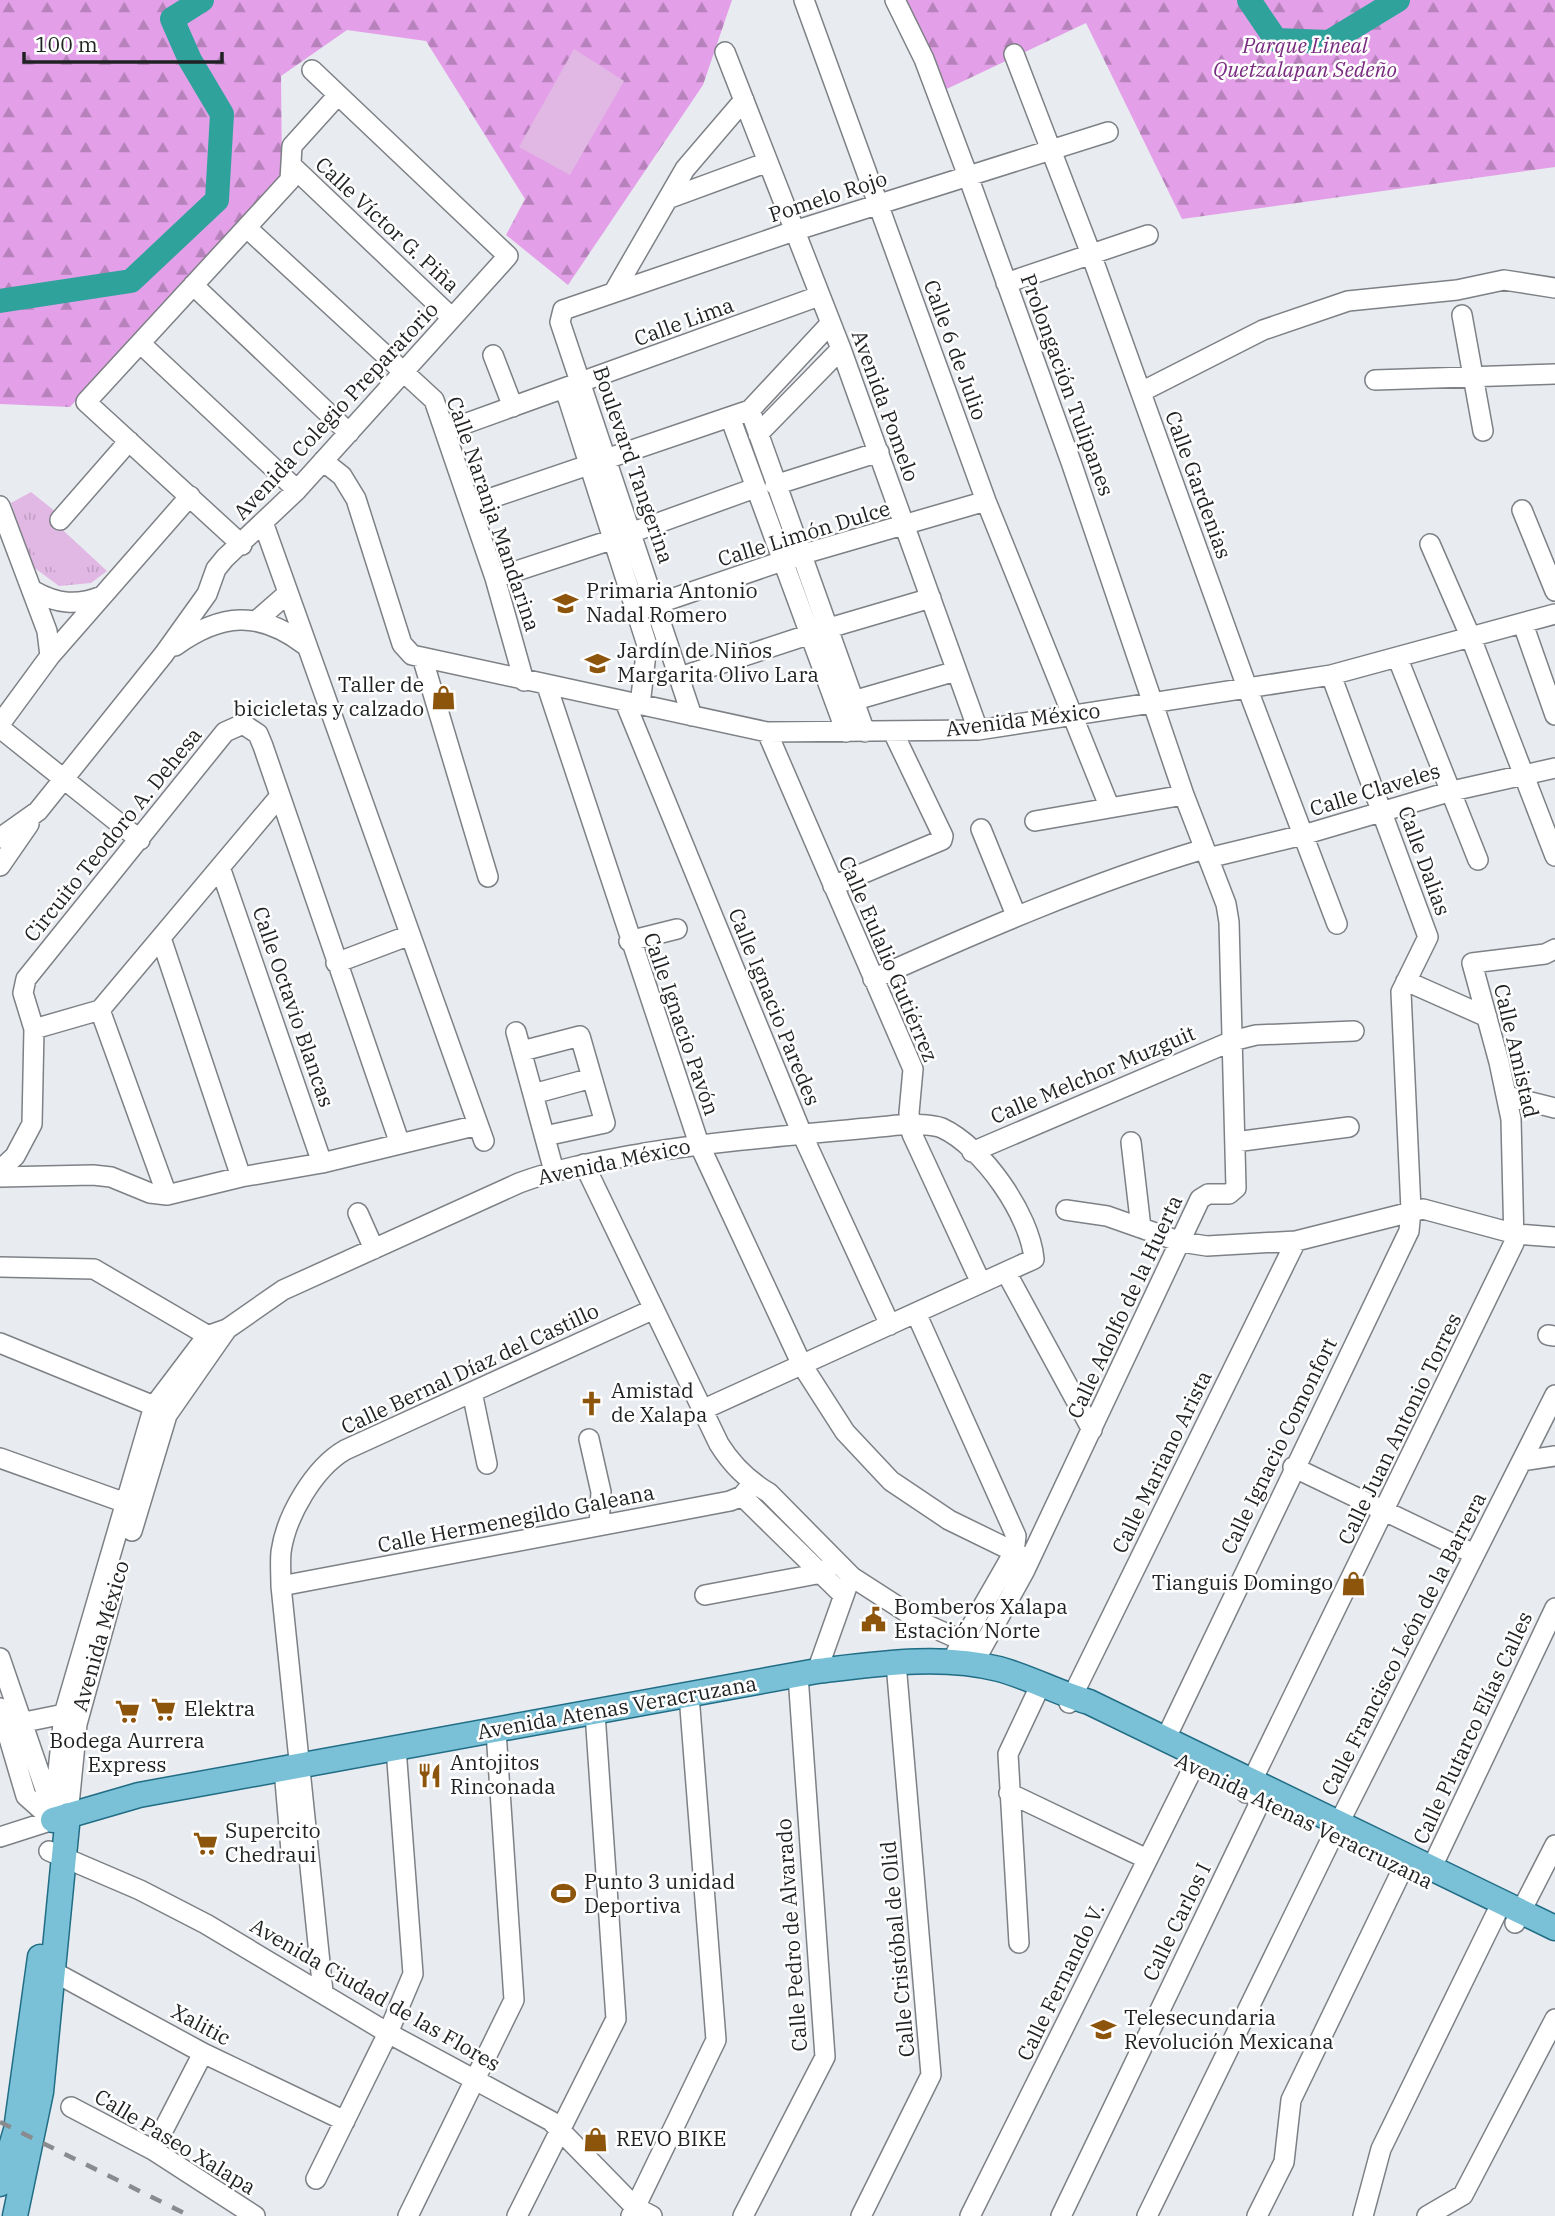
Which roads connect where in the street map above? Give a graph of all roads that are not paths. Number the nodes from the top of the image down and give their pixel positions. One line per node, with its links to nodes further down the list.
1 (804, 0): 14 (street, Calle 6 de Julio)
2 (895, 0): 12 (street, Prolongación Tulipanes)
3 (725, 52): 7 (street, Avenida Pomelo)
4 (1014, 54): 9 (street, Calle Gardenias)
5 (312, 70): 6 (street, Avenida Colegio Preparatorio)
6 (338, 95): 11 (street); 26 (street, Avenida Colegio Preparatorio)
7 (744, 100): 10 (street, Avenida Pomelo); 13 (street)
8 (1108, 132): 9 (street, Pomelo Rojo)
9 (1050, 150): 12 (street, Pomelo Rojo); 18 (street, Calle Gardenias)
10 (768, 162): 13 (street); 16 (street, Avenida Pomelo)
11 (291, 165): 15 (street); 26 (street, Calle Víctor G. Piña)
12 (968, 176): 14 (street, Pomelo Rojo); 19 (street, Prolongación Tulipanes)
13 (670, 198): 22 (street)
14 (879, 205): 16 (street, Pomelo Rojo); 53 (street, Calle 6 de Julio)
15 (247, 228): 20 (street); 31 (street, Calle Naranja Mandarina)
16 (794, 231): 22 (street, Pomelo Rojo); 23 (street, Avenida Pomelo)
17 (1148, 235): 18 (street)
18 (1091, 254): 19 (street); 36 (street, Calle Gardenias)
19 (1006, 283): 92 (street, Prolongación Tulipanes)
20 (193, 285): 28 (street); 42 (street)
21 (1555, 288): 36 (street)
22 (615, 290): 24 (street, Pomelo Rojo)
23 (819, 296): 27 (street, Avenida Pomelo); 35 (street, Calle Lima)
24 (563, 310): 35 (street, Boulevard Tangerina)
25 (1462, 315): 33 (street)
26 (452, 318): 31 (street, Avenida Colegio Preparatorio)
27 (831, 324): 29 (street, Avenida Pomelo); 38 (street)
28 (140, 343): 44 (street); 51 (street)
29 (841, 349): 43 (street); 45 (street, Avenida Pomelo)
30 (493, 355): 37 (street)
31 (405, 371): 40 (street, Calle Naranja Mandarina); 42 (street, Avenida Colegio Preparatorio)
32 (1555, 374): 33 (street)
33 (1472, 377): 34 (street); 41 (street)
34 (1375, 380)
35 (573, 386): 37 (street, Calle Lima); 46 (street, Boulevard Tangerina); 48 (street, Boulevard Tangerina)
36 (1141, 391): 90 (street, Calle Gardenias)
37 (513, 407): 40 (street, Calle Lima)
38 (750, 410): 39 (street); 43 (street)
39 (730, 416): 46 (street); 50 (street)
40 (445, 431): 54 (street, Calle Naranja Mandarina)
41 (1483, 431)
42 (349, 433): 47 (street, Avenida Colegio Preparatorio)
43 (758, 434): 49 (street)
44 (129, 441): 52 (street); 57 (street)
45 (879, 452): 49 (street); 59 (street, Avenida Pomelo)
46 (607, 457): 48 (street); 60 (street, Boulevard Tangerina)
47 (324, 461): 51 (street, Avenida Colegio Preparatorio); 83 (street)
48 (587, 464): 54 (street); 61 (street, Boulevard Tangerina)
49 (775, 485): 64 (street)
50 (755, 488): 60 (street); 64 (street)
51 (297, 490): 58 (street, Avenida Colegio Preparatorio)
52 (190, 496): 63 (street); 70 (street)
53 (986, 501): 59 (street, Calle Limón Dulce); 94 (street, Calle 6 de Julio)
54 (471, 505): 65 (street, Calle Naranja Mandarina)
55 (1, 510): 67 (street)
56 (1522, 510): 66 (street)
57 (61, 520)
58 (264, 525): 63 (street, Avenida Colegio Preparatorio); 69 (street)
59 (906, 527): 64 (street, Calle Limón Dulce); 71 (street, Avenida Pomelo)
60 (631, 532): 61 (street); 72 (street, Boulevard Tangerina)
61 (611, 540): 65 (street); 73 (street, Boulevard Tangerina)
62 (1430, 544): 79 (street)
63 (242, 545): 68 (street, Avenida Colegio Preparatorio)
64 (791, 558): 72 (street, Calle Limón Dulce); 78 (street)
65 (495, 578): 88 (street, Calle Naranja Mandarina)
66 (1555, 591)
67 (34, 592): 70 (street); 82 (street)
68 (207, 594): 75 (street); 81 (street, Avenida Colegio Preparatorio)
69 (287, 594): 76 (street); 80 (street)
70 (102, 596): 82 (street)
71 (931, 598): 78 (street); 85 (street, Avenida Pomelo)
72 (657, 604): 73 (street, Calle Limón Dulce); 87 (street, Boulevard Tangerina)
73 (636, 611): 93 (street, Boulevard Tangerina)
74 (1555, 614): 77 (street, Avenida México)
75 (225, 621): 76 (street); 81 (street)
76 (256, 621): 80 (street)
77 (1523, 624): 79 (street, Avenida México); 95 (street)
78 (820, 631): 87 (street); 91 (street); 100 (street)
79 (1471, 638): 84 (street, Avenida México); 103 (street)
80 (305, 645): 126 (street)
81 (164, 654): 104 (street, Avenida Colegio Preparatorio)
82 (50, 656): 97 (street)
83 (415, 656): 88 (street, Avenida México); 121 (street)
84 (1398, 659): 86 (street, Avenida México); 105 (street)
85 (956, 671): 91 (street); 98 (street, Avenida Pomelo)
86 (1331, 675): 90 (street, Avenida México); 110 (street, Calle Dalias)
87 (680, 677): 96 (street, Boulevard Tangerina)
88 (524, 681): 89 (street, Avenida México)
89 (547, 686): 93 (street, Avenida México); 128 (street, Calle Ignacio Pavón)
90 (1248, 690): 92 (street, Avenida México); 113 (street, Calle Gardenias)
91 (856, 700): 100 (street)
92 (1154, 703): 94 (street, Avenida México); 106 (street, Prolongación Tulipanes)
93 (632, 704): 96 (street, Avenida México); 146 (street, Calle Ignacio Paredes)
94 (1072, 713): 98 (street, Avenida México); 108 (street, Calle 6 de Julio)
95 (1555, 715)
96 (692, 716): 99 (street, Avenida México)
97 (0, 726): 104 (street)
98 (978, 730): 101 (street, Avenida México)
99 (767, 732): 100 (street, Avenida México); 122 (street, Calle Eulalio Gutiérrez)
100 (855, 732): 101 (street, Avenida México)
101 (893, 732): 122 (street)
102 (1555, 768): 103 (street, Calle Claveles)
103 (1526, 775): 105 (street, Calle Claveles); 117 (street)
104 (63, 779): 109 (street, Avenida Colegio Preparatorio); 115 (street)
105 (1452, 791): 110 (street, Calle Claveles); 118 (street)
106 (1184, 795): 108 (street); 116 (street, Calle Adolfo de la Huerta)
107 (278, 797): 115 (street, Circuito Teodoro A. Dehesa); 120 (street); 130 (street, Circuito Teodoro A. Dehesa)
108 (1109, 806): 111 (street)
109 (38, 811): 114 (street, Avenida Colegio Preparatorio); 119 (street, Avenida Colegio Preparatorio)
110 (1382, 811): 113 (street, Calle Claveles); 132 (street, Calle Dalias)
111 (1035, 821)
112 (981, 829): 123 (street)
113 (1303, 835): 116 (street, Calle Claveles); 124 (street, Calle Gardenias)
114 (0, 838)
115 (140, 840): 135 (street, Circuito Teodoro A. Dehesa)
116 (1206, 853): 123 (street, Calle Claveles); 138 (street, Calle Adolfo de la Huerta)
117 (1555, 856)
118 (1479, 860)
119 (0, 866)
120 (220, 867): 127 (street); 153 (street, Calle Octavio Blancas)
121 (488, 877)
122 (833, 886): 131 (street, Calle Eulalio Gutiérrez)
123 (1016, 915): 131 (street, Calle Claveles)
124 (1337, 924)
125 (677, 929): 128 (street)
126 (410, 935): 130 (street); 150 (street)
127 (161, 938): 133 (street); 157 (street)
128 (629, 941): 151 (street, Calle Ignacio Pavón)
129 (1555, 949): 134 (street, Calle Amistad)
130 (336, 962): 150 (street, Circuito Teodoro A. Dehesa)
131 (873, 979): 144 (street, Calle Eulalio Gutiérrez)
132 (1406, 981): 134 (street); 161 (street, Calle Dalias)
133 (100, 1010): 135 (street); 159 (street)
134 (1487, 1017): 142 (street, Calle Amistad)
135 (34, 1029): 155 (street, Circuito Teodoro A. Dehesa)
136 (1354, 1031): 138 (street, Calle Melchor Muzguit)
137 (516, 1032): 139 (street)
138 (1232, 1041): 149 (street, Calle Adolfo de la Huerta); 152 (street, Calle Melchor Muzguit)
139 (522, 1051): 140 (street); 141 (street)
140 (592, 1078): 141 (street); 147 (street)
141 (533, 1094): 147 (street)
142 (1507, 1096): 143 (street); 165 (street, Calle Amistad)
143 (1555, 1108)
144 (909, 1124): 146 (street, Avenida México); 152 (street, Avenida México); 172 (street, Calle Eulalio Gutiérrez)
145 (1349, 1127): 149 (street)
146 (802, 1134): 151 (street, Avenida México); 175 (street, Calle Ignacio Paredes)
147 (545, 1136): 156 (street)
148 (1131, 1142): 164 (street)
149 (1235, 1142): 168 (street, Calle Adolfo de la Huerta)
150 (400, 1144): 153 (street)
151 (699, 1144): 154 (street, Avenida México); 178 (street, Calle Ignacio Pavón)
152 (972, 1152): 171 (street, Avenida México)
153 (322, 1163): 157 (street)
154 (584, 1164): 156 (street, Avenida México); 173 (street)
155 (0, 1170)
156 (554, 1171): 169 (street, Avenida México)
157 (241, 1177): 159 (street)
158 (0, 1178): 159 (street)
159 (167, 1195)
160 (1066, 1210): 164 (street)
161 (1411, 1210): 165 (street); 167 (street); 189 (street, Calle Ignacio Comonfort)
162 (358, 1213): 169 (street)
163 (1555, 1223): 166 (street)
164 (1141, 1228): 168 (street)
165 (1516, 1234): 166 (street); 192 (street, Calle Juan Antonio Torres)
166 (1555, 1237)
167 (1296, 1241): 168 (street); 207 (street, Calle Mariano Arista)
168 (1181, 1242): 183 (street, Calle Adolfo de la Huerta)
169 (374, 1249): 176 (street, Avenida México)
170 (0, 1267): 176 (street)
171 (1006, 1272): 172 (street); 183 (street)
172 (981, 1283): 174 (street)
173 (654, 1309): 179 (street, Calle Bernal Díaz del Castillo); 182 (street)
174 (916, 1313): 175 (street); 195 (street)
175 (890, 1325): 178 (street)
176 (218, 1336): 181 (street, Avenida México); 191 (street, Avenida México)
177 (0, 1343): 181 (street)
178 (802, 1365): 182 (street); 195 (street, Calle Ignacio Pavón)
179 (472, 1392): 188 (street); 198 (street, Calle Bernal Díaz del Castillo)
180 (1555, 1395): 187 (street, Calle Francisco León de la Barrera)
181 (154, 1406): 191 (street, Avenida México)
182 (702, 1410): 190 (street)
183 (1091, 1430): 195 (street, Calle Adolfo de la Huerta)
184 (589, 1439): 193 (street)
185 (1555, 1456): 187 (street)
186 (0, 1458): 191 (street)
187 (1522, 1461): 194 (street, Calle Francisco León de la Barrera)
188 (486, 1464)
189 (1293, 1467): 192 (street); 212 (street, Calle Ignacio Comonfort)
190 (747, 1489): 193 (street, Calle Hermenegildo Galeana); 196 (street)
191 (133, 1505): 209 (street, Avenida México); 218 (street, Avenida México)
192 (1386, 1511): 194 (street); 216 (street, Calle Juan Antonio Torres)
193 (599, 1526): 198 (street, Calle Hermenegildo Galeana)
194 (1474, 1554): 219 (street, Calle Francisco León de la Barrera)
195 (1022, 1556): 202 (street, Calle Adolfo de la Huerta)
196 (829, 1568): 197 (street); 199 (street); 200 (street)
197 (852, 1577): 200 (street); 202 (street)
198 (281, 1586): 215 (street, Calle Bernal Díaz del Castillo)
199 (705, 1595)
200 (843, 1595): 205 (street)
201 (1555, 1608): 224 (street, Calle Plutarco Elías Calles)
202 (967, 1654): 204 (main road, Avenida Atenas Veracruzana); 207 (main road, Avenida Atenas Veracruzana)
203 (0, 1658): 210 (street)
204 (896, 1663): 205 (main road, Avenida Atenas Veracruzana); 248 (street, Calle Cristóbal de Olid)
205 (807, 1673): 206 (main road, Avenida Atenas Veracruzana); 247 (street, Calle Pedro de Alvarado)
206 (689, 1695): 208 (main road, Avenida Atenas Veracruzana); 243 (street)
207 (1060, 1695): 212 (main road, Avenida Atenas Veracruzana); 214 (main road, Avenida Atenas Veracruzana); 217 (street, Calle Mariano Arista)
208 (595, 1713): 211 (main road, Avenida Atenas Veracruzana); 238 (street)
209 (64, 1714): 210 (street); 218 (street, Avenida México)
210 (9, 1719): 218 (street)
211 (496, 1731): 213 (main road, Avenida Atenas Veracruzana); 235 (street)
212 (1165, 1740): 216 (main road, Avenida Atenas Veracruzana)
213 (396, 1748): 215 (main road, Avenida Atenas Veracruzana); 233 (street)
214 (1193, 1768): 216 (main road, Avenida Atenas Veracruzana); 223 (street, Calle Fernando V.)
215 (291, 1769): 218 (main road, Avenida Atenas Veracruzana); 231 (street, Calle Bernal Díaz del Castillo)
216 (1253, 1791): 219 (main road, Avenida Atenas Veracruzana); 250 (street, Calle Carlos I)
217 (1009, 1793): 223 (street); 228 (street, Calle Mariano Arista)
218 (59, 1811): 220 (street); 222 (main road, Avenida México)
219 (1336, 1829): 224 (main road, Avenida Atenas Veracruzana); 225 (main road, Avenida Atenas Veracruzana); 251 (street, Calle Francisco León de la Barrera)
220 (0, 1838)
221 (1555, 1845): 226 (street)
222 (57, 1854): 230 (main road, Avenida México); 231 (street, Avenida Ciudad de las Flores)
223 (1147, 1859): 249 (street, Calle Fernando V.)
224 (1432, 1867): 226 (main road, Avenida Atenas Veracruzana)
225 (1403, 1868): 226 (main road, Avenida Atenas Veracruzana); 252 (street)
226 (1511, 1916): 227 (main road, Avenida Atenas Veracruzana); 229 (main road, Avenida Atenas Veracruzana); 253 (street)
227 (1555, 1928)
228 (1018, 1943)
229 (1555, 1944)
230 (47, 1968): 234 (street, Xalitic); 241 (main road, Avenida México); 242 (main road, Avenida México)
231 (323, 1992): 233 (street, Avenida Ciudad de las Flores)
232 (1555, 2019): 254 (street)
233 (388, 2032): 235 (street, Avenida Ciudad de las Flores); 237 (street)
234 (203, 2053): 237 (street, Xalitic); 239 (street)
235 (476, 2080): 238 (street, Avenida Ciudad de las Flores); 245 (street)
236 (71, 2107): 239 (street, Calle Paseo Xalapa)
237 (345, 2121): 240 (street)
238 (561, 2129): 243 (street, Avenida Ciudad de las Flores); 246 (street)
239 (153, 2150): 244 (street, Calle Paseo Xalapa)
240 (316, 2179)
241 (0, 2184)
242 (11, 2207)
243 (639, 2213)
244 (256, 2216)
245 (408, 2216)
246 (517, 2216)
247 (743, 2216)
248 (861, 2216)
249 (970, 2216)
250 (1061, 2216)
251 (1147, 2216)
252 (1257, 2216)
253 (1363, 2216)
254 (1427, 2216)

